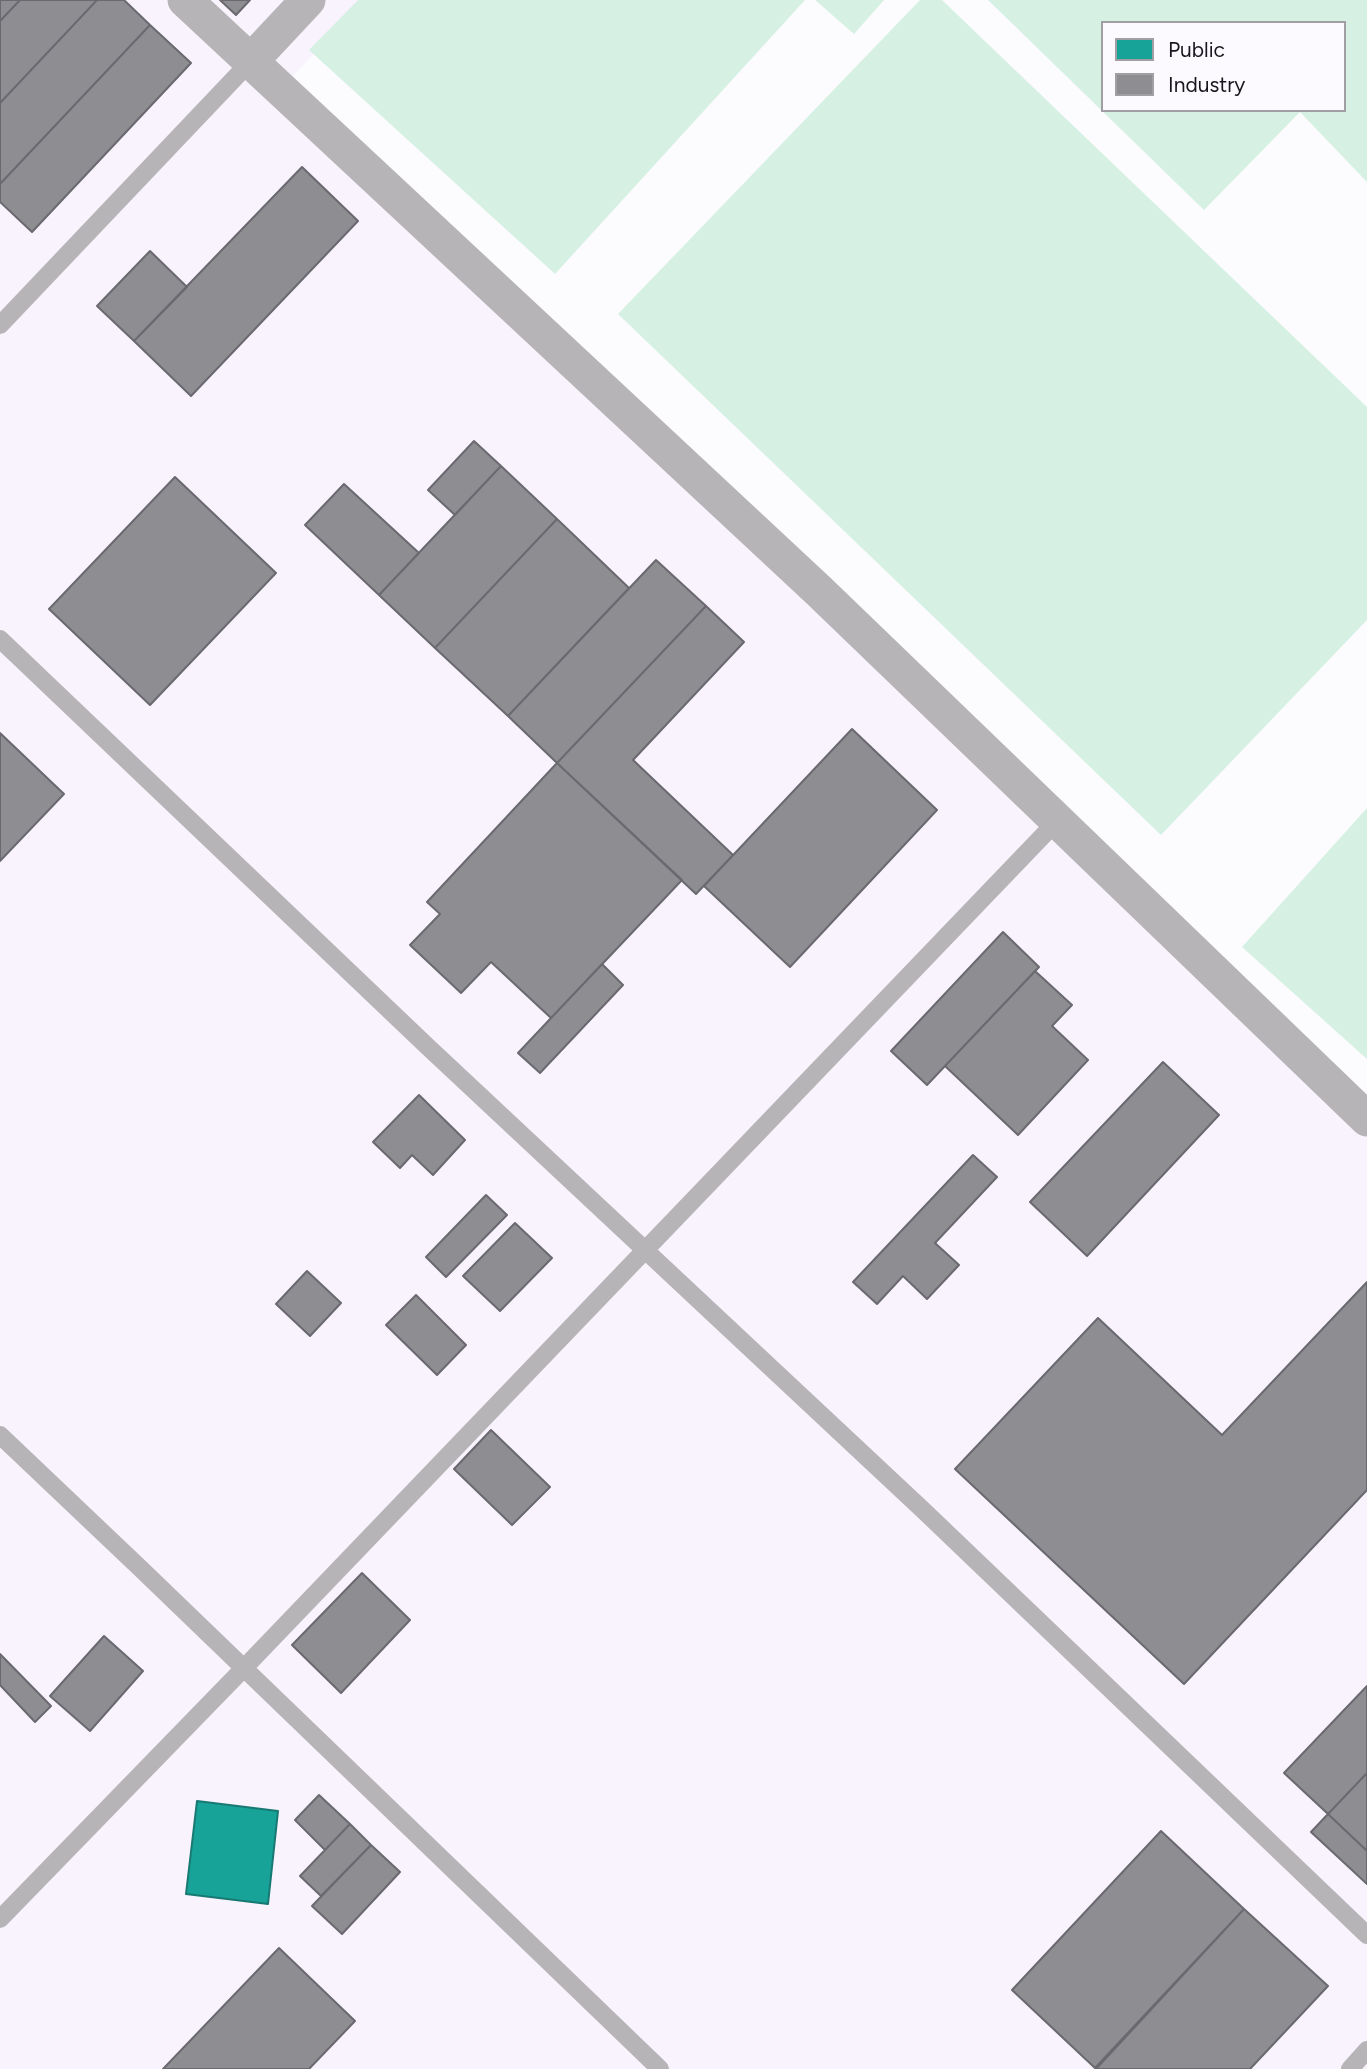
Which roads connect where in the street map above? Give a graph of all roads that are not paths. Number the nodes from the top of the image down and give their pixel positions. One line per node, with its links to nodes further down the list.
1 (185, 0): 3 (street)
2 (308, 0): 3 (street)
3 (250, 62): 4 (lane); 6 (street)
4 (0, 325)
5 (0, 639): 8 (lane)
6 (1057, 821): 7 (street); 8 (lane)
7 (1367, 1119)
8 (645, 1249): 10 (lane); 12 (lane)
9 (0, 1435): 10 (lane)
10 (244, 1668): 11 (lane); 14 (lane)
11 (0, 1919)
12 (1367, 1936)
13 (1367, 2050): 15 (lane)
14 (660, 2069)
15 (1350, 2069)

